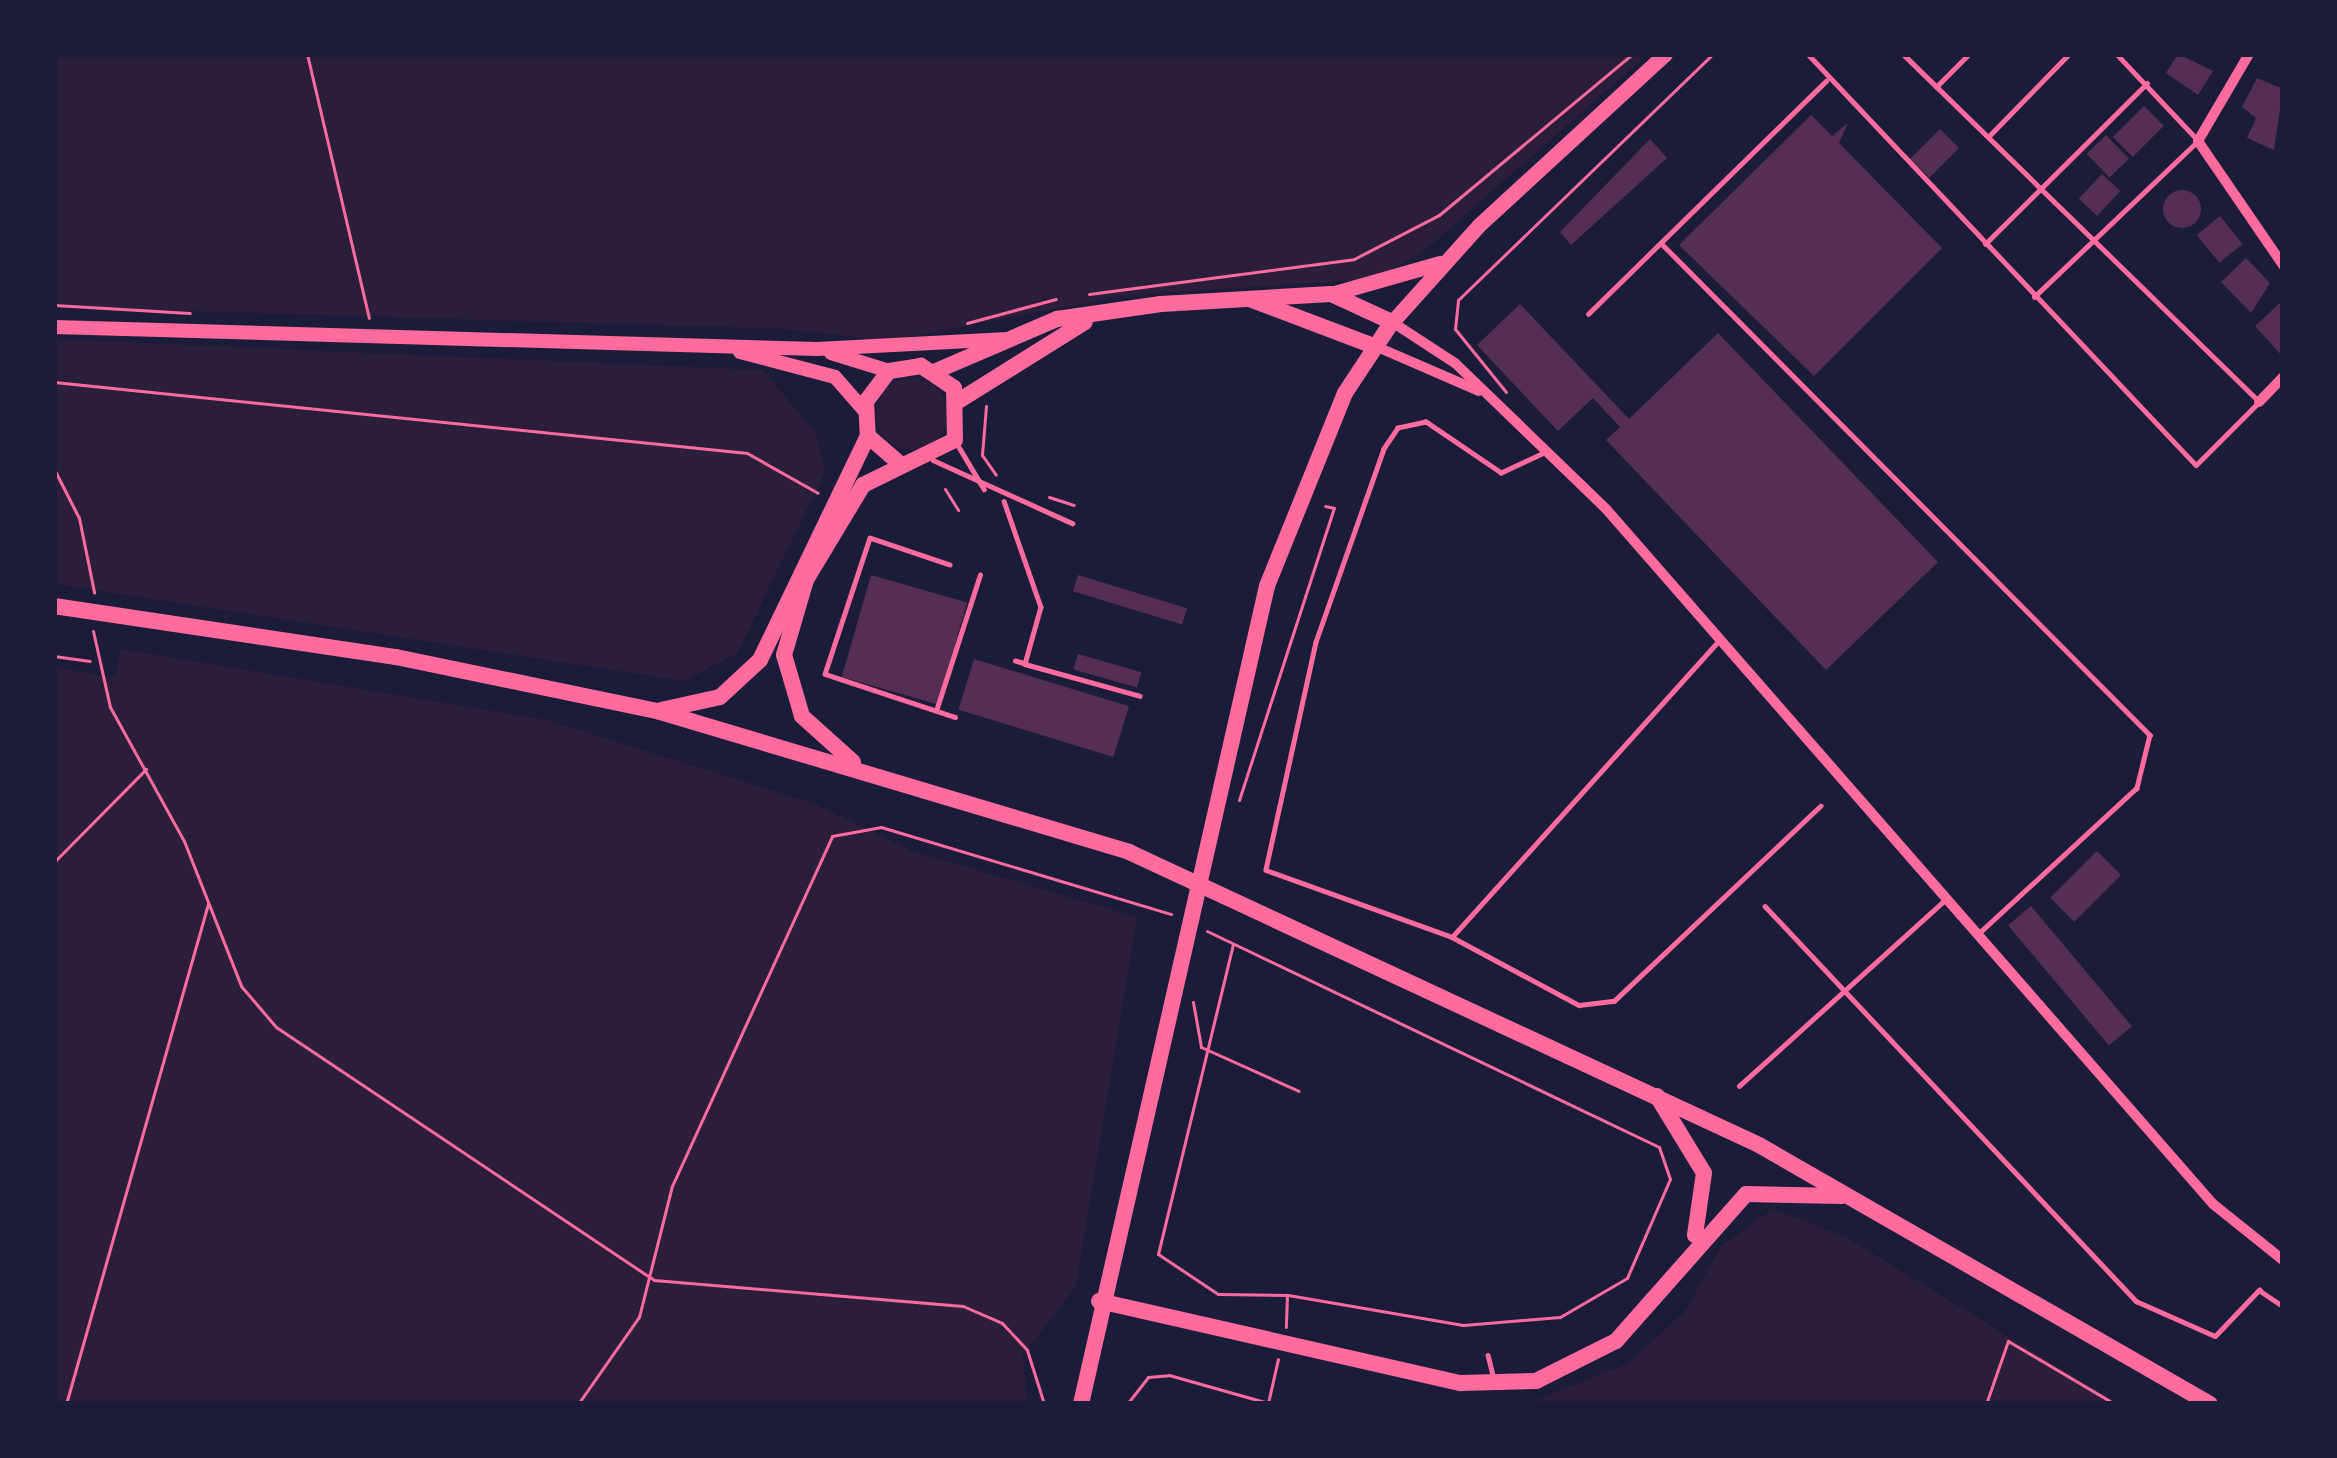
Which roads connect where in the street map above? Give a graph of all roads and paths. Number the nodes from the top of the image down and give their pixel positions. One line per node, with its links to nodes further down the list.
1 (307, 54): 31 (path)
2 (1633, 54): 25 (path)
3 (1665, 54): 22 (main road)
4 (1713, 54): 47 (path)
5 (1808, 54): 11 (lane)
6 (1903, 54): 13 (lane)
7 (1969, 54): 13 (lane)
8 (2068, 54): 14 (lane)
9 (2116, 54): 12 (lane)
10 (2249, 54): 15 (street)
11 (1826, 82): 19 (lane); 20 (lane)
12 (2147, 83): 15 (lane); 16 (lane)
13 (1936, 87): 14 (lane)
14 (1988, 137): 16 (lane)
15 (2198, 141): 17 (lane); 21 (street)
16 (2040, 189): 17 (lane); 20 (lane)
17 (2093, 239): 27 (lane); 46 (lane)
18 (2283, 241): 21 (street)
19 (1661, 243): 29 (lane); 91 (lane)
20 (1984, 245): 27 (lane)
21 (2271, 248): 23 (street)
22 (1443, 262): 24 (main road); 32 (main road)
23 (2283, 266)
24 (1331, 294): 26 (main road); 32 (main road)
25 (1083, 296)
26 (1244, 297): 30 (main road); 37 (main road)
27 (2034, 297): 46 (lane)
28 (1061, 298): 33 (path)
29 (1588, 314)
30 (1099, 316): 35 (main road); 45 (main road)
31 (370, 320)
32 (1392, 322): 37 (main road); 44 (street)
33 (962, 323)
34 (54, 327): 36 (street)
35 (1009, 339): 38 (street); 40 (main road)
36 (700, 344): 38 (street); 48 (street)
37 (1374, 346): 44 (street); 105 (main road)
38 (818, 349): 39 (street)
39 (889, 371): 40 (main road); 48 (main road)
40 (936, 371): 45 (main road)
41 (2283, 377): 46 (street)
42 (54, 382): 60 (path)
43 (992, 387): 55 (path)
44 (1488, 394): 47 (street)
45 (960, 400): 50 (main road)
46 (2259, 402)
47 (1501, 405): 51 (street)
48 (864, 410): 49 (main road)
49 (868, 436): 53 (main road); 60 (main road)
50 (955, 440): 52 (main road); 57 (lane)
51 (1547, 451): 65 (lane); 72 (street)
52 (933, 460): 53 (main road); 57 (lane)
53 (898, 462): 81 (main road)
54 (54, 469): 69 (path)
55 (1009, 482)
56 (945, 489): 64 (path)
57 (984, 489): 59 (lane)
58 (1039, 494): 61 (path)
59 (1004, 501): 66 (lane); 76 (lane)
60 (834, 502): 78 (main road)
61 (1074, 505)
62 (1325, 506): 63 (path)
63 (1334, 508): 65 (path); 84 (path)
64 (958, 511)
65 (1354, 517): 92 (lane)
66 (1072, 523)
67 (950, 565): 79 (lane)
68 (980, 575): 79 (lane)
69 (94, 596)
70 (55, 606): 78 (main road)
71 (94, 618): 75 (path)
72 (1721, 639): 86 (street); 92 (lane)
73 (54, 656): 75 (path)
74 (1015, 661): 76 (lane)
75 (92, 662): 82 (path)
76 (1025, 664): 77 (lane)
77 (1140, 696)
78 (657, 711): 81 (main road)
79 (936, 711): 80 (lane)
80 (955, 717)
81 (859, 766): 98 (main road)
82 (147, 768): 85 (path); 87 (path)
83 (1820, 806): 92 (lane)
84 (1232, 818)
85 (54, 862)
86 (1948, 897): 91 (street); 95 (lane)
87 (209, 902): 103 (path); 112 (path)
88 (1765, 906): 95 (lane)
89 (1181, 919): 103 (path)
90 (1198, 927): 93 (path)
91 (1979, 934): 102 (street)
92 (1452, 937)
93 (1234, 943): 96 (path); 104 (path)
94 (1195, 981): 96 (path)
95 (1843, 993): 97 (lane); 106 (lane)
96 (1201, 1047): 99 (path); 104 (path)
97 (1739, 1086)
98 (1653, 1090): 100 (main road); 101 (main road)
99 (1298, 1091)
100 (1861, 1199): 101 (main road); 119 (main road)
101 (1693, 1241): 109 (main road)
102 (2283, 1259)
103 (654, 1280): 113 (path); 114 (path)
104 (1287, 1295): 107 (path)
105 (1099, 1301): 109 (main road); 115 (main road)
106 (2283, 1306)
107 (1289, 1313)
108 (1488, 1355): 109 (lane)
109 (1495, 1386)
110 (1271, 1390): 111 (path)
111 (1271, 1403): 116 (path)
112 (66, 1404)
113 (578, 1404)
114 (1044, 1404)
115 (1081, 1404)
116 (1127, 1404)
117 (1986, 1404): 118 (path)
118 (2115, 1404)
119 (2210, 1404)

